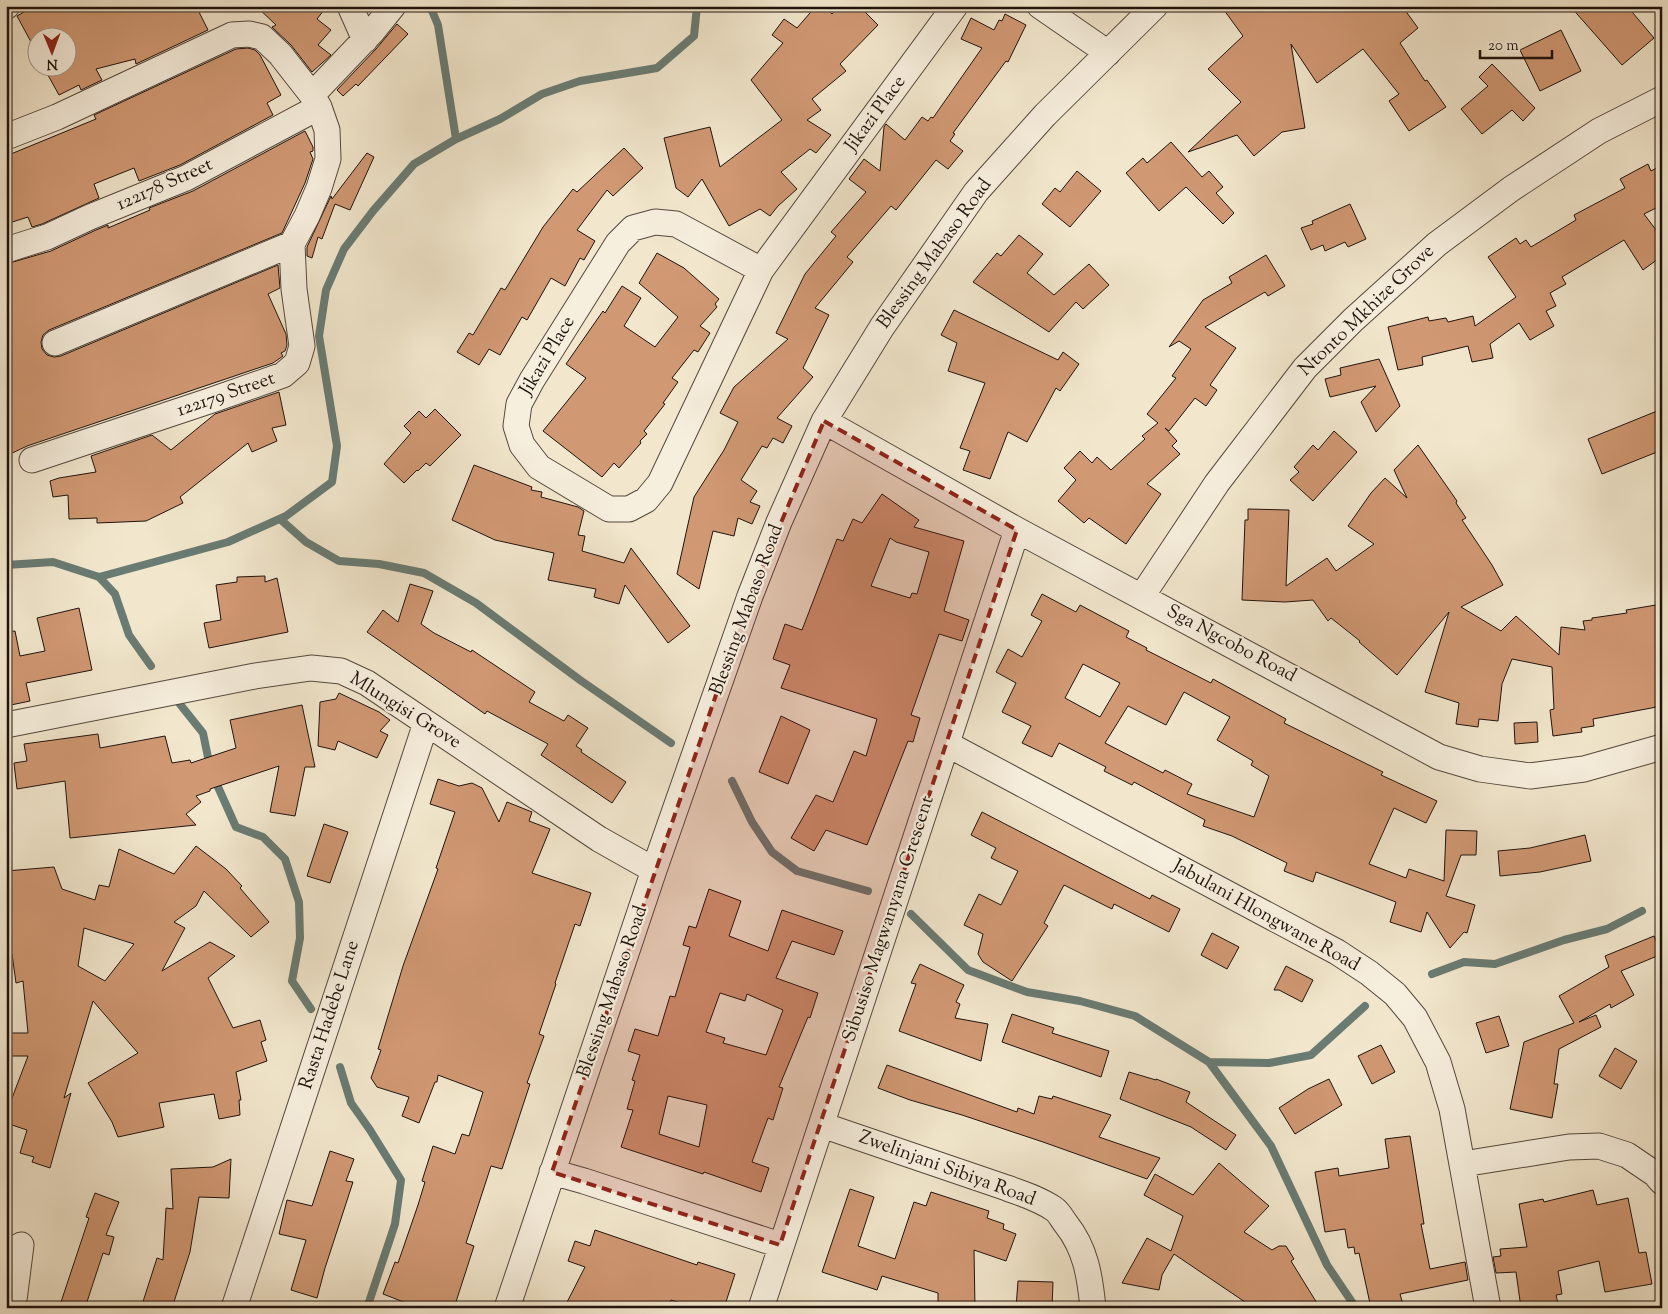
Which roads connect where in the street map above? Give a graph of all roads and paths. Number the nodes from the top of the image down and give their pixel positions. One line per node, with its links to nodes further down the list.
1 (350, 6): 6 (street)
2 (393, 6): 6 (street, 122178 Street)
3 (955, 6): 13 (street, Jikazi Place)
4 (1040, 6): 7 (street)
5 (1155, 6): 7 (street, Blessing Mabaso Road)
6 (365, 40): 9 (street, 122178 Street)
7 (1108, 53): 15 (street, Blessing Mabaso Road)
8 (1662, 99): 18 (street, Ntonto Mkhize Grove)
9 (316, 101): 10 (street); 11 (street); 12 (street, 122178 Street)
10 (6, 137)
11 (292, 244): 14 (street); 16 (street, 122179 Street)
12 (6, 250)
13 (761, 270): 13 (street, Jikazi Place)
14 (55, 343)
15 (824, 421): 17 (street, Sga Ngcobo Road); 23 (street, Blessing Mabaso Road)
16 (32, 460)
17 (1017, 530): 18 (street, Sga Ngcobo Road); 21 (street, Sibusiso Magwanyana Crescent)
18 (1142, 596): 22 (street, Sga Ngcobo Road)
19 (426, 723): 20 (street, Mlungisi Grove); 23 (street, Mlungisi Grove); 31 (street, Rasta Hadebe Lane)
20 (6, 725)
21 (947, 744): 24 (street, Sibusiso Magwanyana Crescent); 25 (street, Jabulani Hlongwane Road)
22 (1662, 747)
23 (654, 870): 26 (street, Blessing Mabaso Road)
24 (822, 1125): 29 (street, Sibusiso Magwanyana Crescent); 34 (street, Zwelinjani Sibiya Road)
25 (1462, 1164): 27 (street); 35 (street, Jabulani Hlongwane Road)
26 (552, 1172): 29 (street); 32 (street, Blessing Mabaso Road)
27 (1662, 1182)
28 (21, 1245): 30 (street)
29 (780, 1245): 33 (street, Sibusiso Magwanyana Crescent)
30 (13, 1308)
31 (234, 1308)
32 (507, 1308)
33 (761, 1308)
34 (1092, 1308)
35 (1488, 1308)

